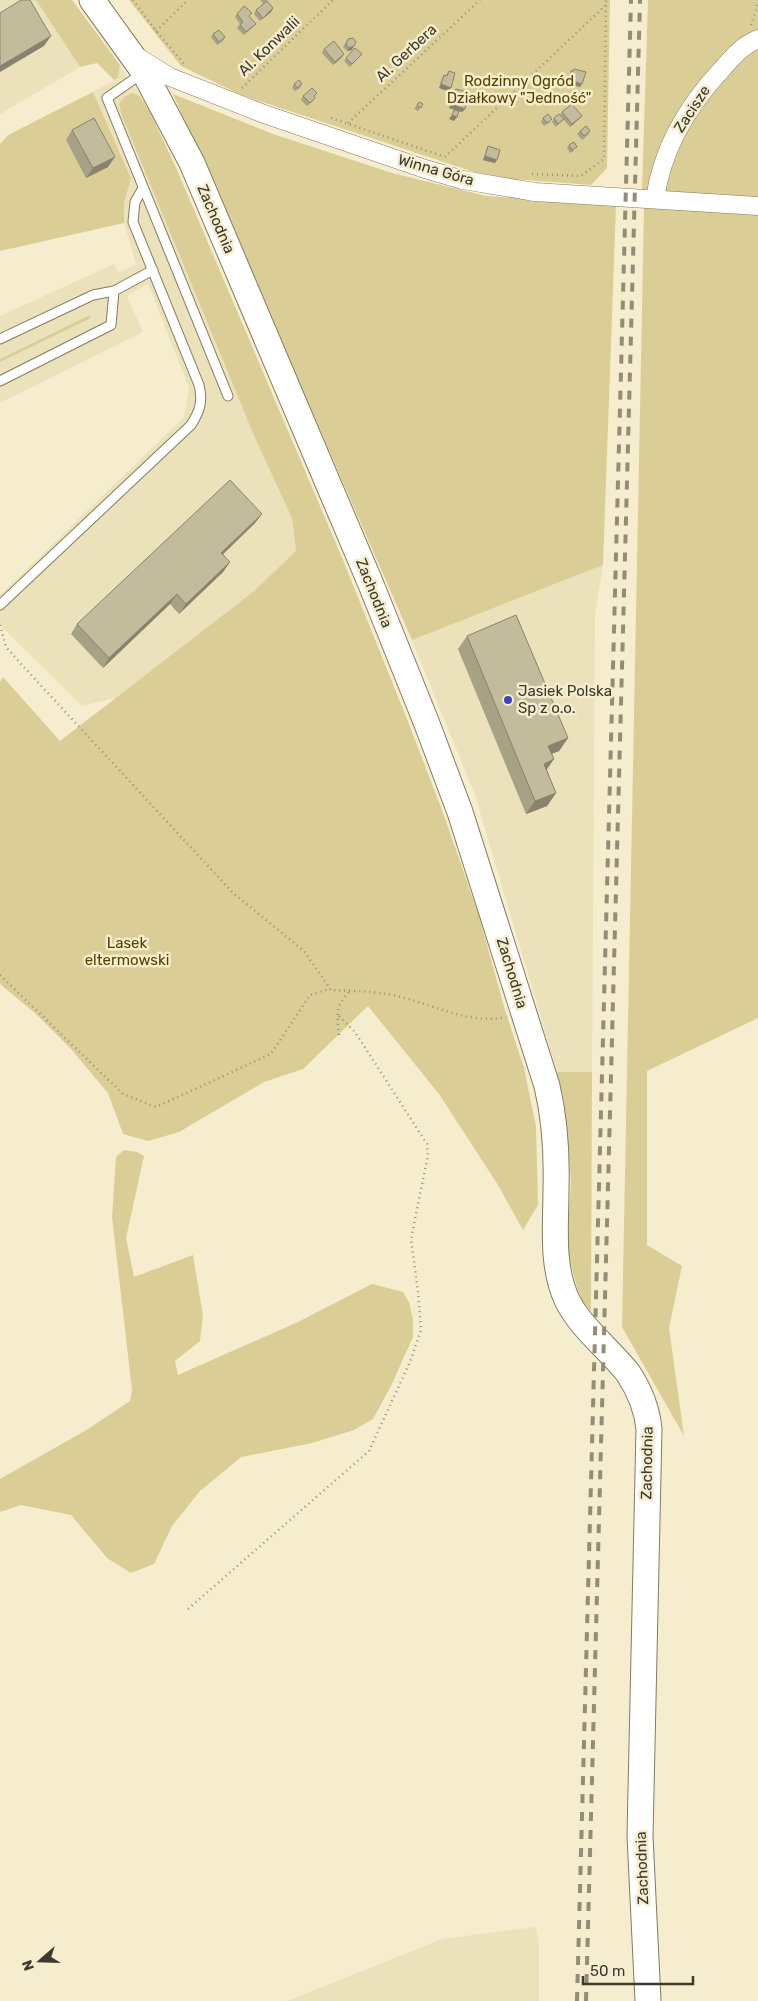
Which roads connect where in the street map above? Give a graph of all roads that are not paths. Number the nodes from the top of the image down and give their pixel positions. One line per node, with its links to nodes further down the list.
1 (92, 0): 3 (street, Zachodnia)
2 (758, 39): 5 (street, Zacisze)
3 (139, 63): 4 (lane); 5 (street, Winna Góra); 13 (street, Zachodnia)
4 (143, 188): 7 (lane); 11 (lane)
5 (655, 199): 6 (street, Winna Góra)
6 (758, 206)
7 (152, 270): 8 (lane); 12 (lane)
8 (114, 291): 9 (lane); 10 (lane)
9 (0, 339)
10 (0, 381)
11 (228, 396)
12 (0, 605)
13 (648, 2001)

